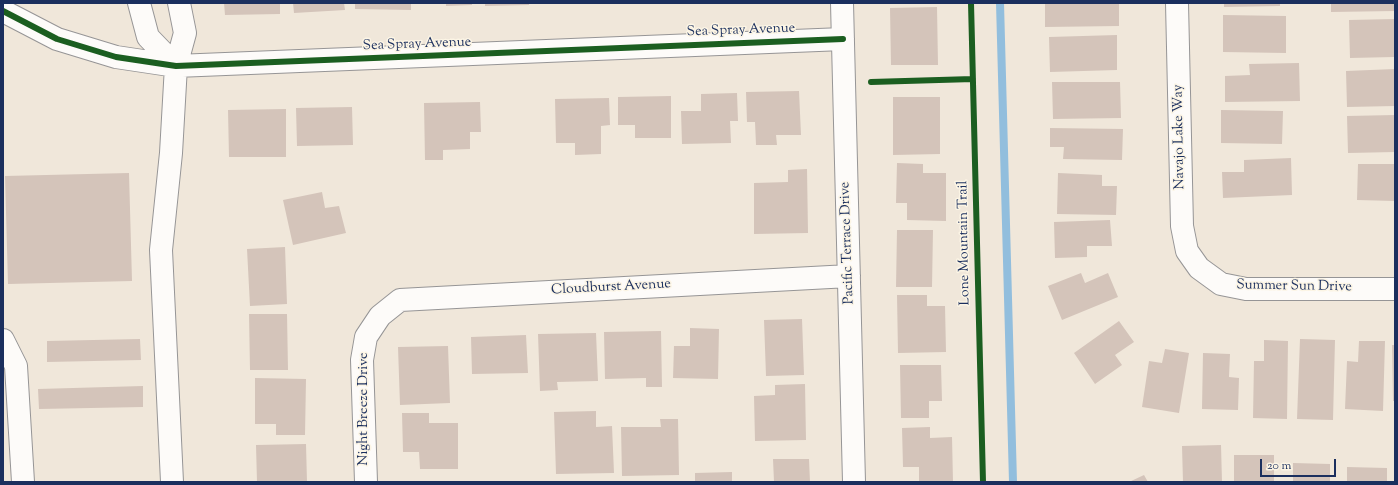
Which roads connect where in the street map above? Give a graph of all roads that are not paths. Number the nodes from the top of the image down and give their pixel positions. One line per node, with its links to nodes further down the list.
1 (139, 3): 7 (street)
2 (179, 3): 7 (street)
3 (842, 3): 6 (street, Pacific Terrace Drive)
4 (1178, 3): 8 (street, Navajo Lake Way)
5 (3, 12): 7 (street, Sea Spray Avenue)
6 (843, 38): 7 (street, Sea Spray Avenue); 9 (street, Pacific Terrace Drive)
7 (176, 66): 14 (street)
8 (1199, 268): 10 (street, Summer Sun Drive)
9 (849, 276): 11 (street, Cloudburst Avenue); 16 (street, Pacific Terrace Drive)
10 (1395, 289)
11 (380, 316): 15 (street, Night Breeze Drive)
12 (3, 340): 13 (street)
13 (23, 482)
14 (172, 482)
15 (366, 482)
16 (854, 482)

